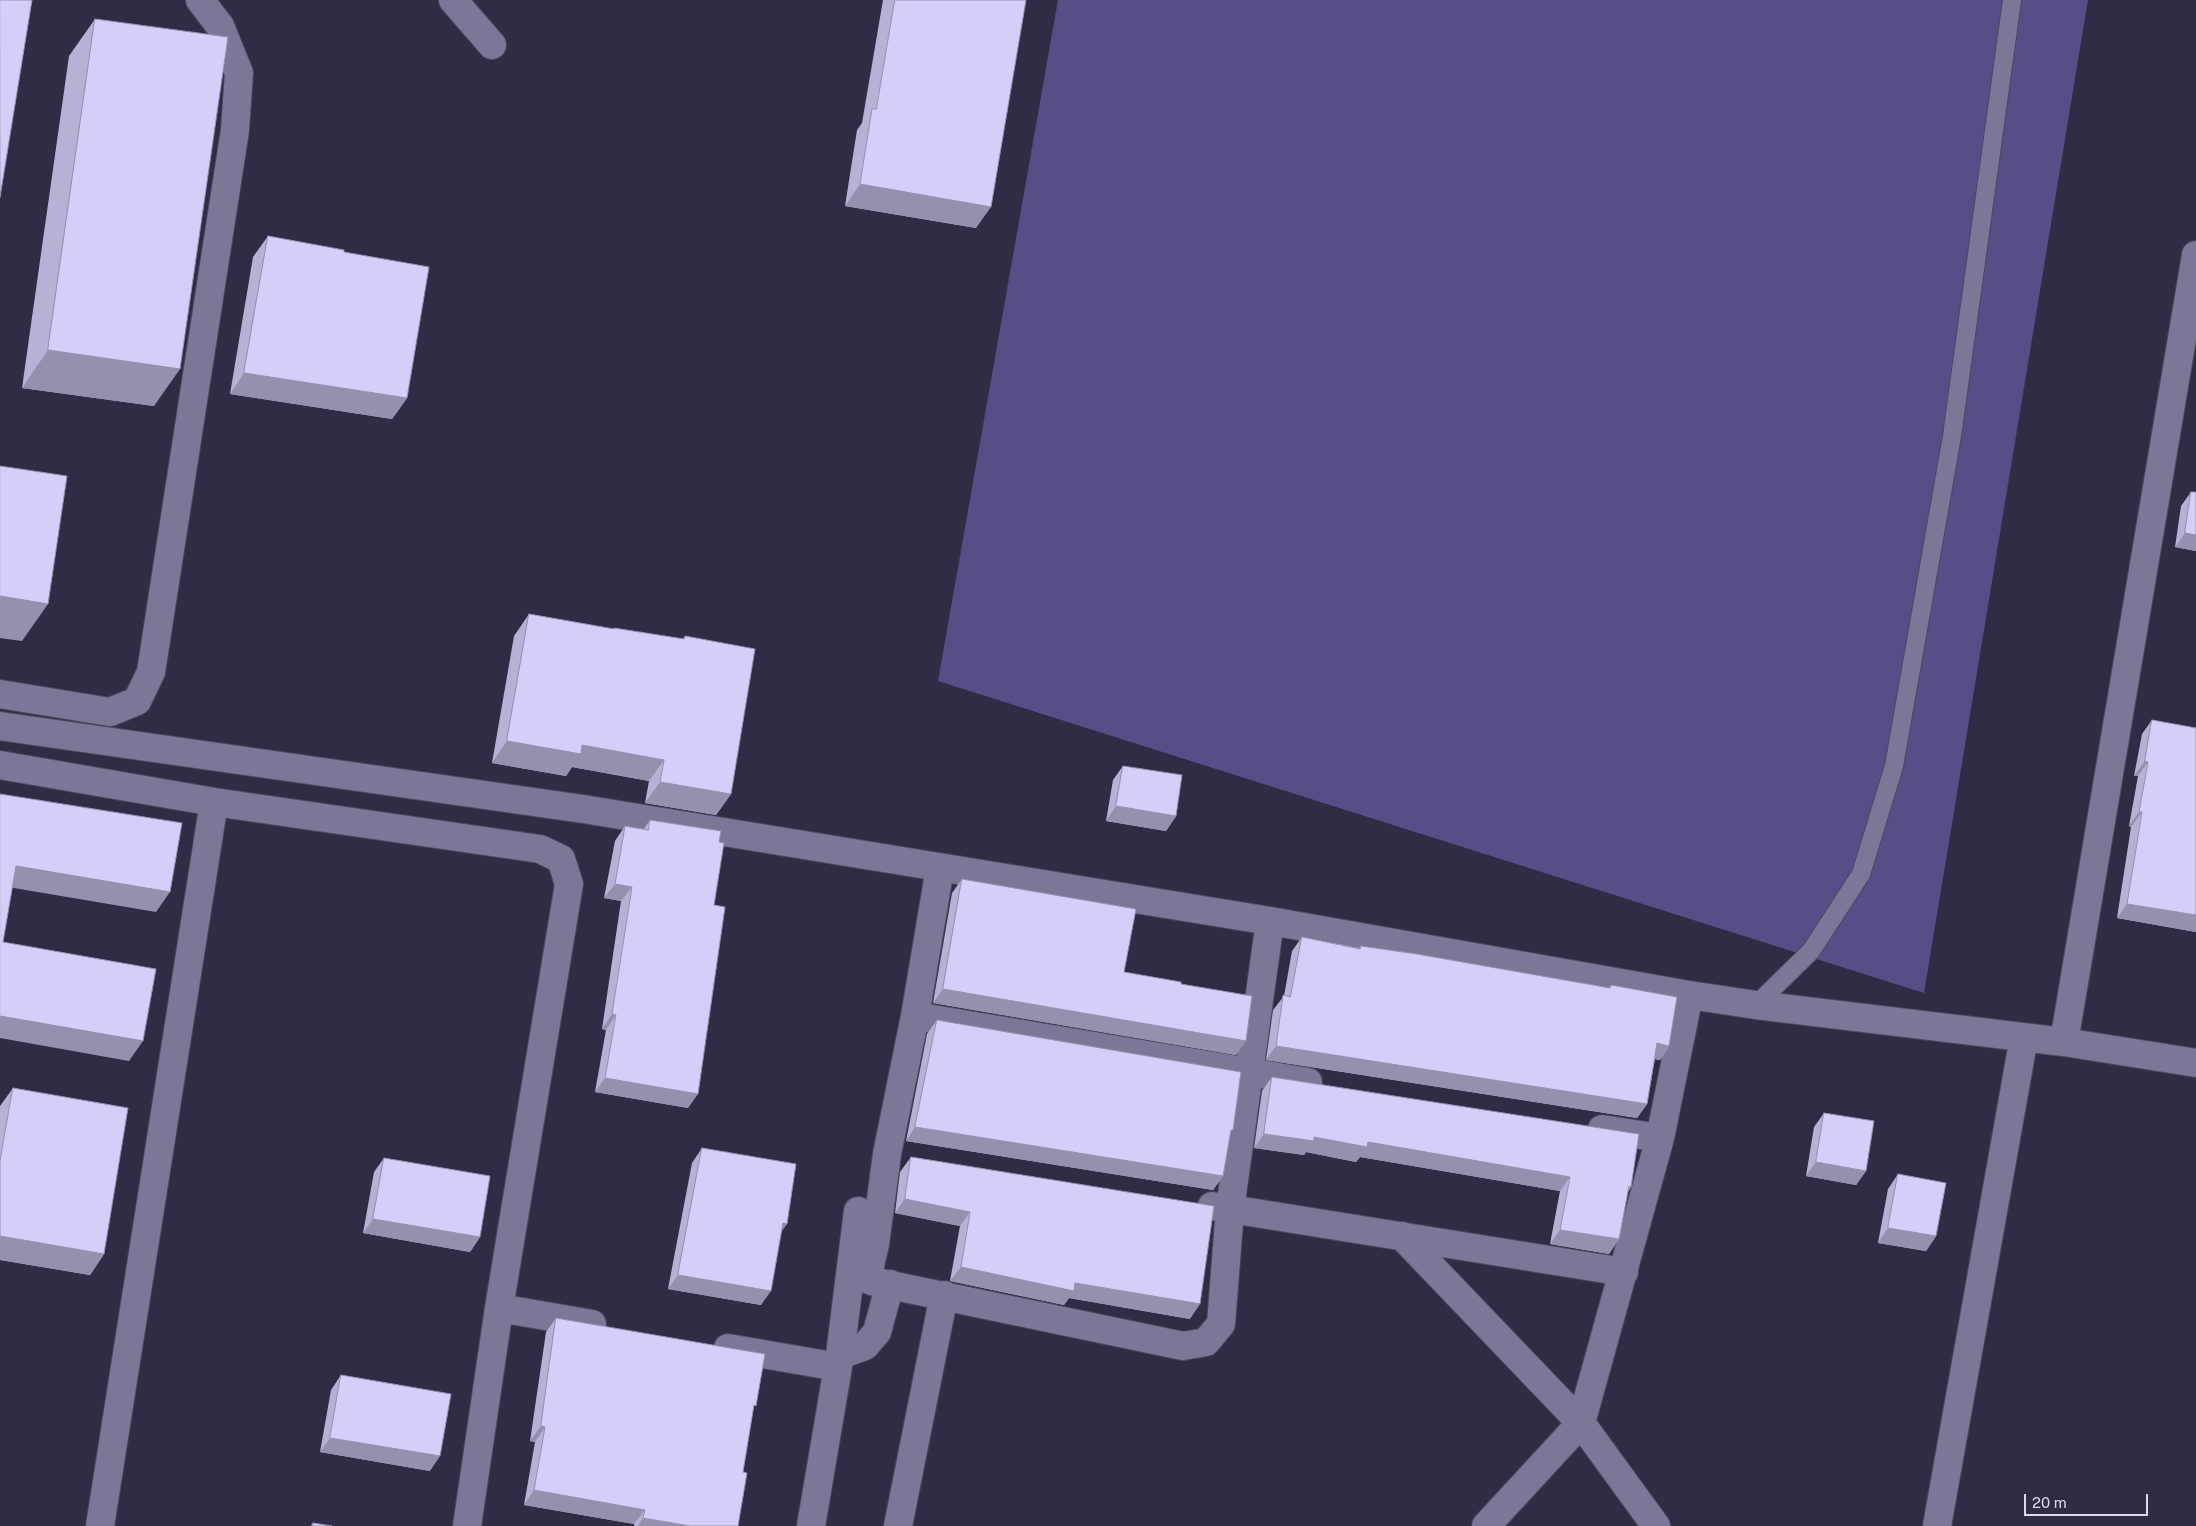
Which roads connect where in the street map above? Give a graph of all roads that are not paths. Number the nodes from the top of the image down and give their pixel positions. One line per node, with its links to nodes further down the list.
1 (200, 0): 6 (street)
2 (453, 0): 4 (street)
3 (2012, 0): 13 (lane)
4 (492, 45)
5 (2196, 255): 16 (street)
6 (0, 694)
7 (0, 726): 10 (street)
8 (0, 765): 9 (street)
9 (214, 802): 29 (street); 34 (street)
10 (940, 868): 11 (street); 14 (street)
11 (1270, 921): 12 (street); 18 (street)
12 (1689, 995): 13 (street); 21 (street)
13 (1756, 1005): 15 (street)
14 (915, 1016): 18 (street); 27 (street)
15 (2024, 1037): 16 (street); 40 (street)
16 (2064, 1042): 17 (street)
17 (2196, 1063)
18 (1248, 1073): 19 (street); 23 (street)
19 (1336, 1087)
20 (1581, 1126): 21 (street)
21 (1660, 1138): 26 (street)
22 (1191, 1202): 23 (street)
23 (1230, 1209): 25 (street); 28 (street)
24 (858, 1211): 32 (street)
25 (1402, 1236): 26 (street); 33 (street)
26 (1624, 1272): 33 (street)
27 (890, 1284): 28 (street); 32 (street)
28 (944, 1295): 37 (street)
29 (499, 1308): 30 (street); 35 (street)
30 (615, 1328)
31 (702, 1343): 32 (street)
32 (839, 1361): 36 (street)
33 (1581, 1423): 38 (street); 39 (street)
34 (100, 1526)
35 (467, 1526)
36 (811, 1526)
37 (898, 1526)
38 (1486, 1526)
39 (1656, 1526)
40 (1937, 1526)

